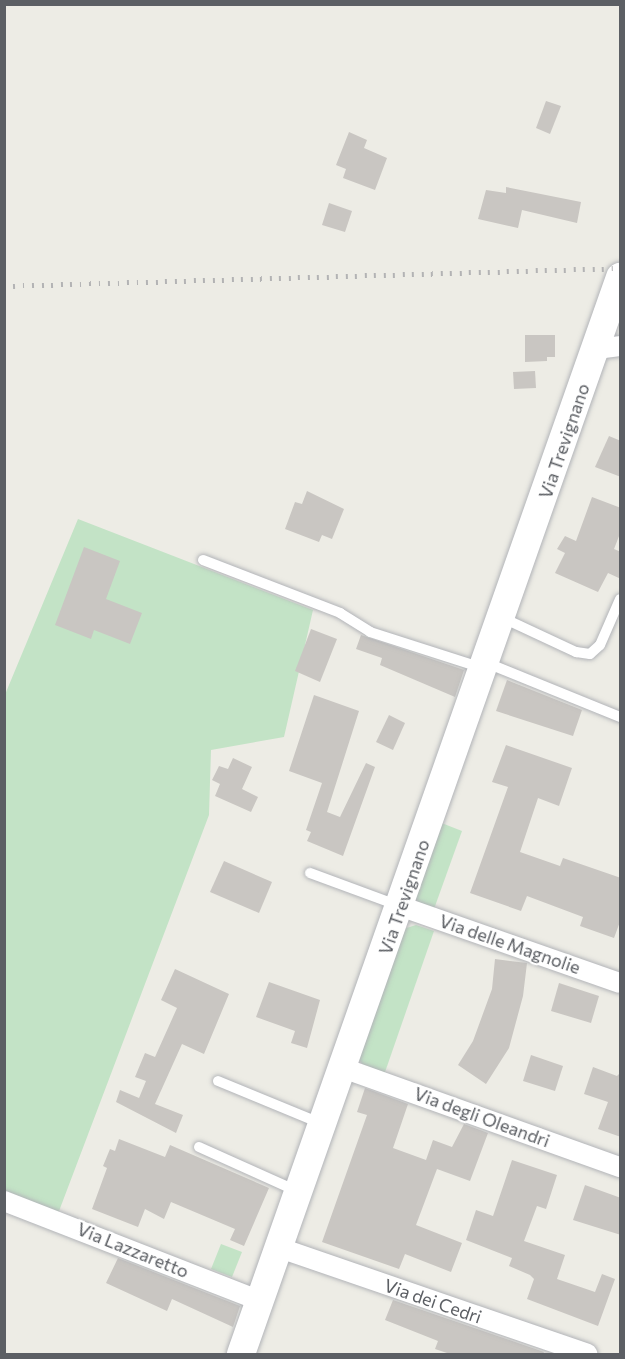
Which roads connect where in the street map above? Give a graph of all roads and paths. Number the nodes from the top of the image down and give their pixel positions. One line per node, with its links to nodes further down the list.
1 (621, 277): 2 (main road, Via Trevignano)
2 (608, 347): 5 (main road, Via Trevignano)
3 (203, 560): 6 (lane)
4 (620, 599): 5 (lane)
5 (503, 618): 6 (main road, Via Trevignano)
6 (486, 666): 7 (lane); 9 (main road, Via Trevignano)
7 (621, 717)
8 (310, 873): 9 (lane)
9 (400, 906): 10 (street, Via delle Magnolie); 11 (main road, Via Trevignano)
10 (621, 983)
11 (343, 1068): 13 (main road, Via Trevignano); 15 (street, Via degli Oleandri)
12 (218, 1081): 13 (lane)
13 (324, 1124): 16 (main road, Via Trevignano)
14 (199, 1147): 16 (lane)
15 (621, 1167)
16 (300, 1193): 18 (main road, Via Trevignano)
17 (4, 1201): 19 (street, Via Lazzaretto)
18 (280, 1248): 19 (main road, Via Trevignano); 21 (street, Via dei Cedri)
19 (260, 1301): 20 (main road, Via Trevignano)
20 (246, 1352)
21 (587, 1354)

